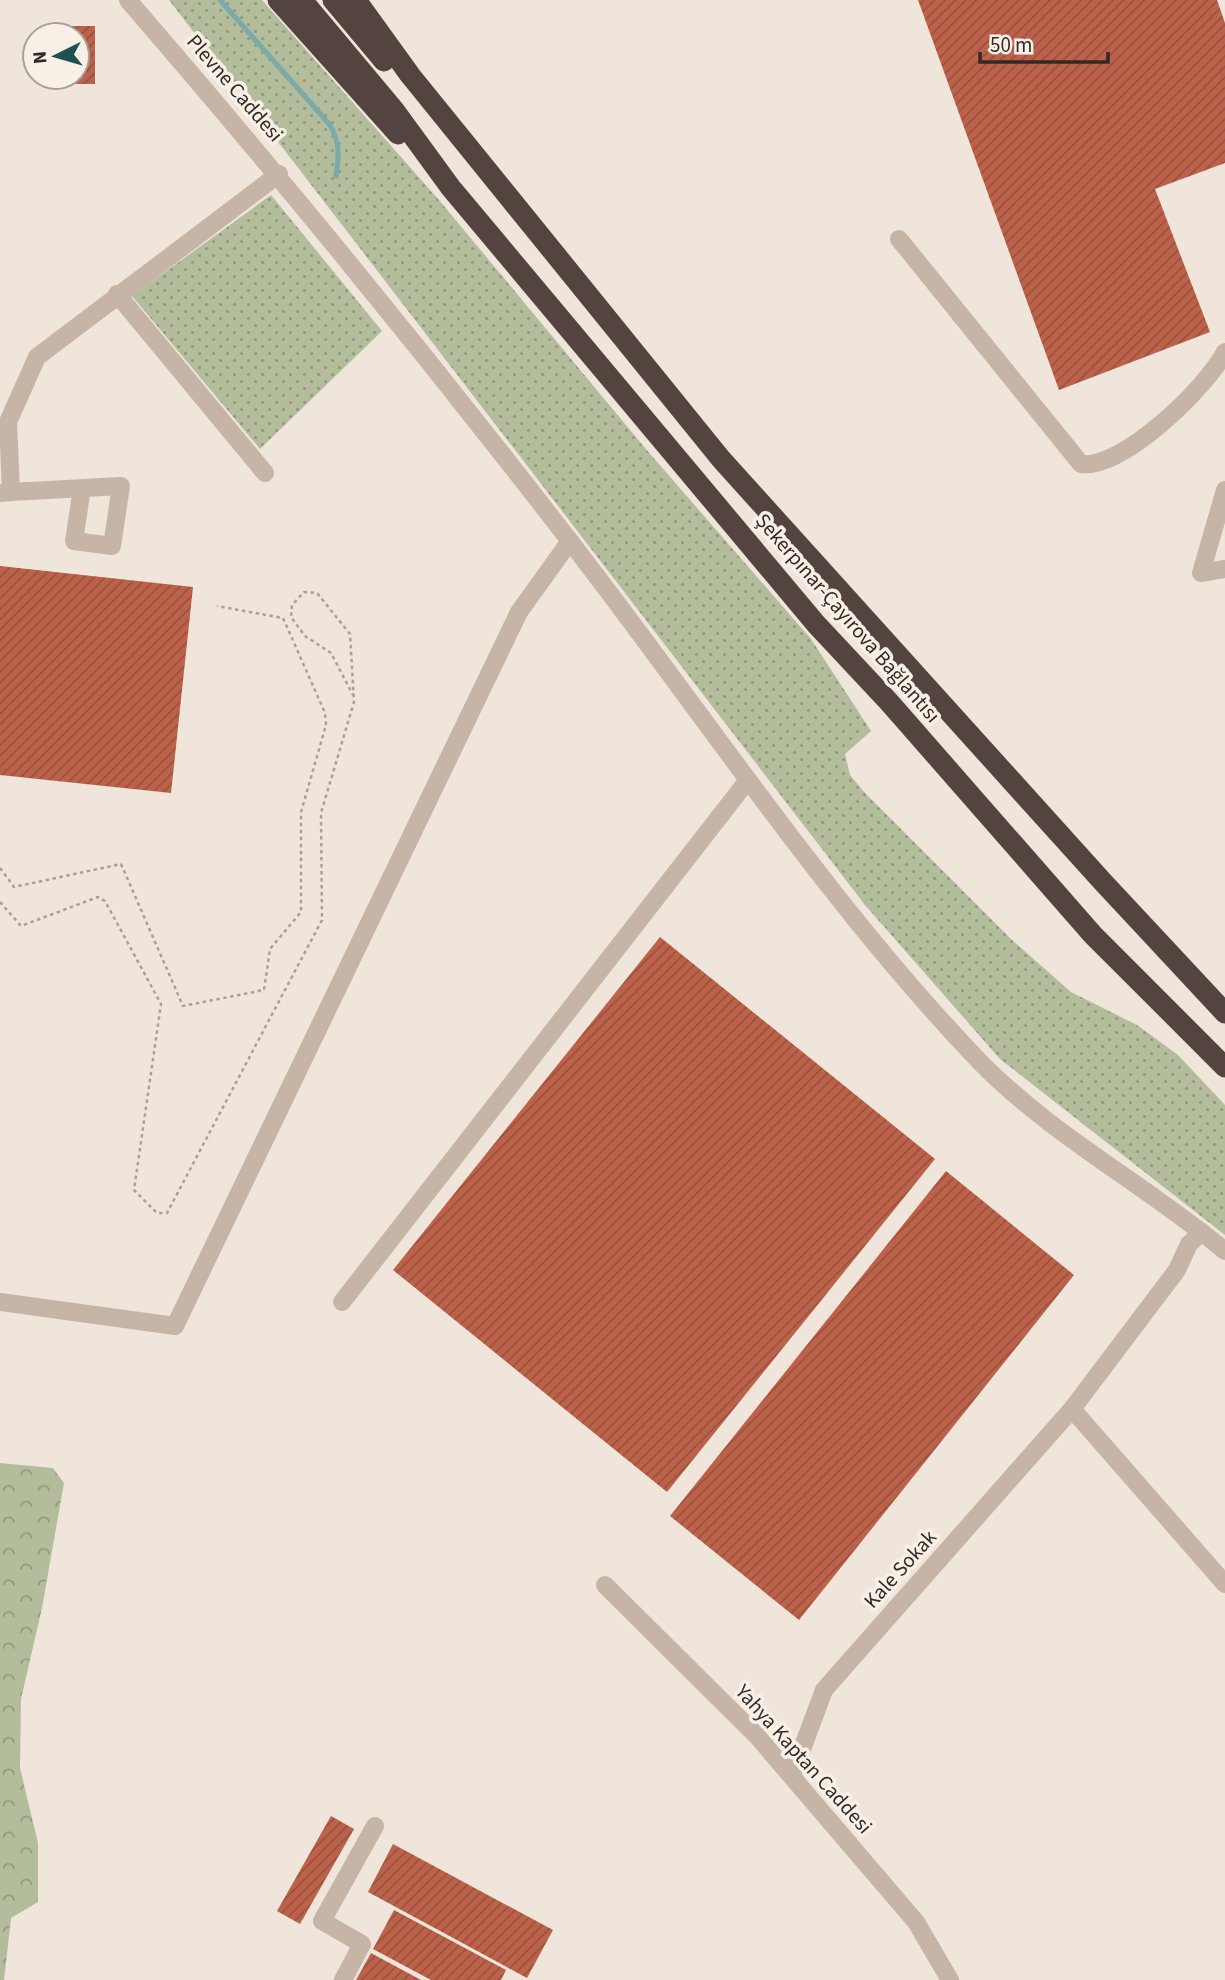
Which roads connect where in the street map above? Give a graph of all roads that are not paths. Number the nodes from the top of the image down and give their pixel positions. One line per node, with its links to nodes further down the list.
1 (128, 0): 6 (street, Plevne Caddesi)
2 (278, 0): 7 (highway)
3 (302, 0): 7 (highway)
4 (334, 0): 10 (highway)
5 (356, 0): 10 (highway)
6 (279, 174): 9 (street); 16 (street, Plevne Caddesi)
7 (451, 188): 20 (highway, Şekerpınar-Çayırova Bağlantısı)
8 (899, 239): 11 (street)
9 (117, 294): 12 (street); 15 (street)
10 (600, 312): 19 (highway, Şekerpınar-Çayırova Bağlantısı)
11 (1225, 352)
12 (265, 473)
13 (82, 488): 15 (street)
14 (1225, 490): 17 (street)
15 (6, 492)
16 (570, 541): 18 (street, Plevne Caddesi); 23 (street)
17 (1225, 569)
18 (748, 780): 21 (street, Plevne Caddesi); 24 (street)
19 (1225, 1013)
20 (1225, 1067)
21 (1202, 1232): 22 (street, Plevne Caddesi); 25 (street, Kale Sokak)
22 (1225, 1251)
23 (0, 1302)
24 (342, 1302)
25 (1072, 1409): 26 (street); 28 (street, Kale Sokak)
26 (1225, 1584)
27 (605, 1585): 28 (street, Yahya Kaptan Caddesi)
28 (792, 1776): 30 (street, Yahya Kaptan Caddesi)
29 (375, 1826): 31 (street)
30 (947, 1974): 32 (street)
31 (343, 1980)
32 (929, 1980)

